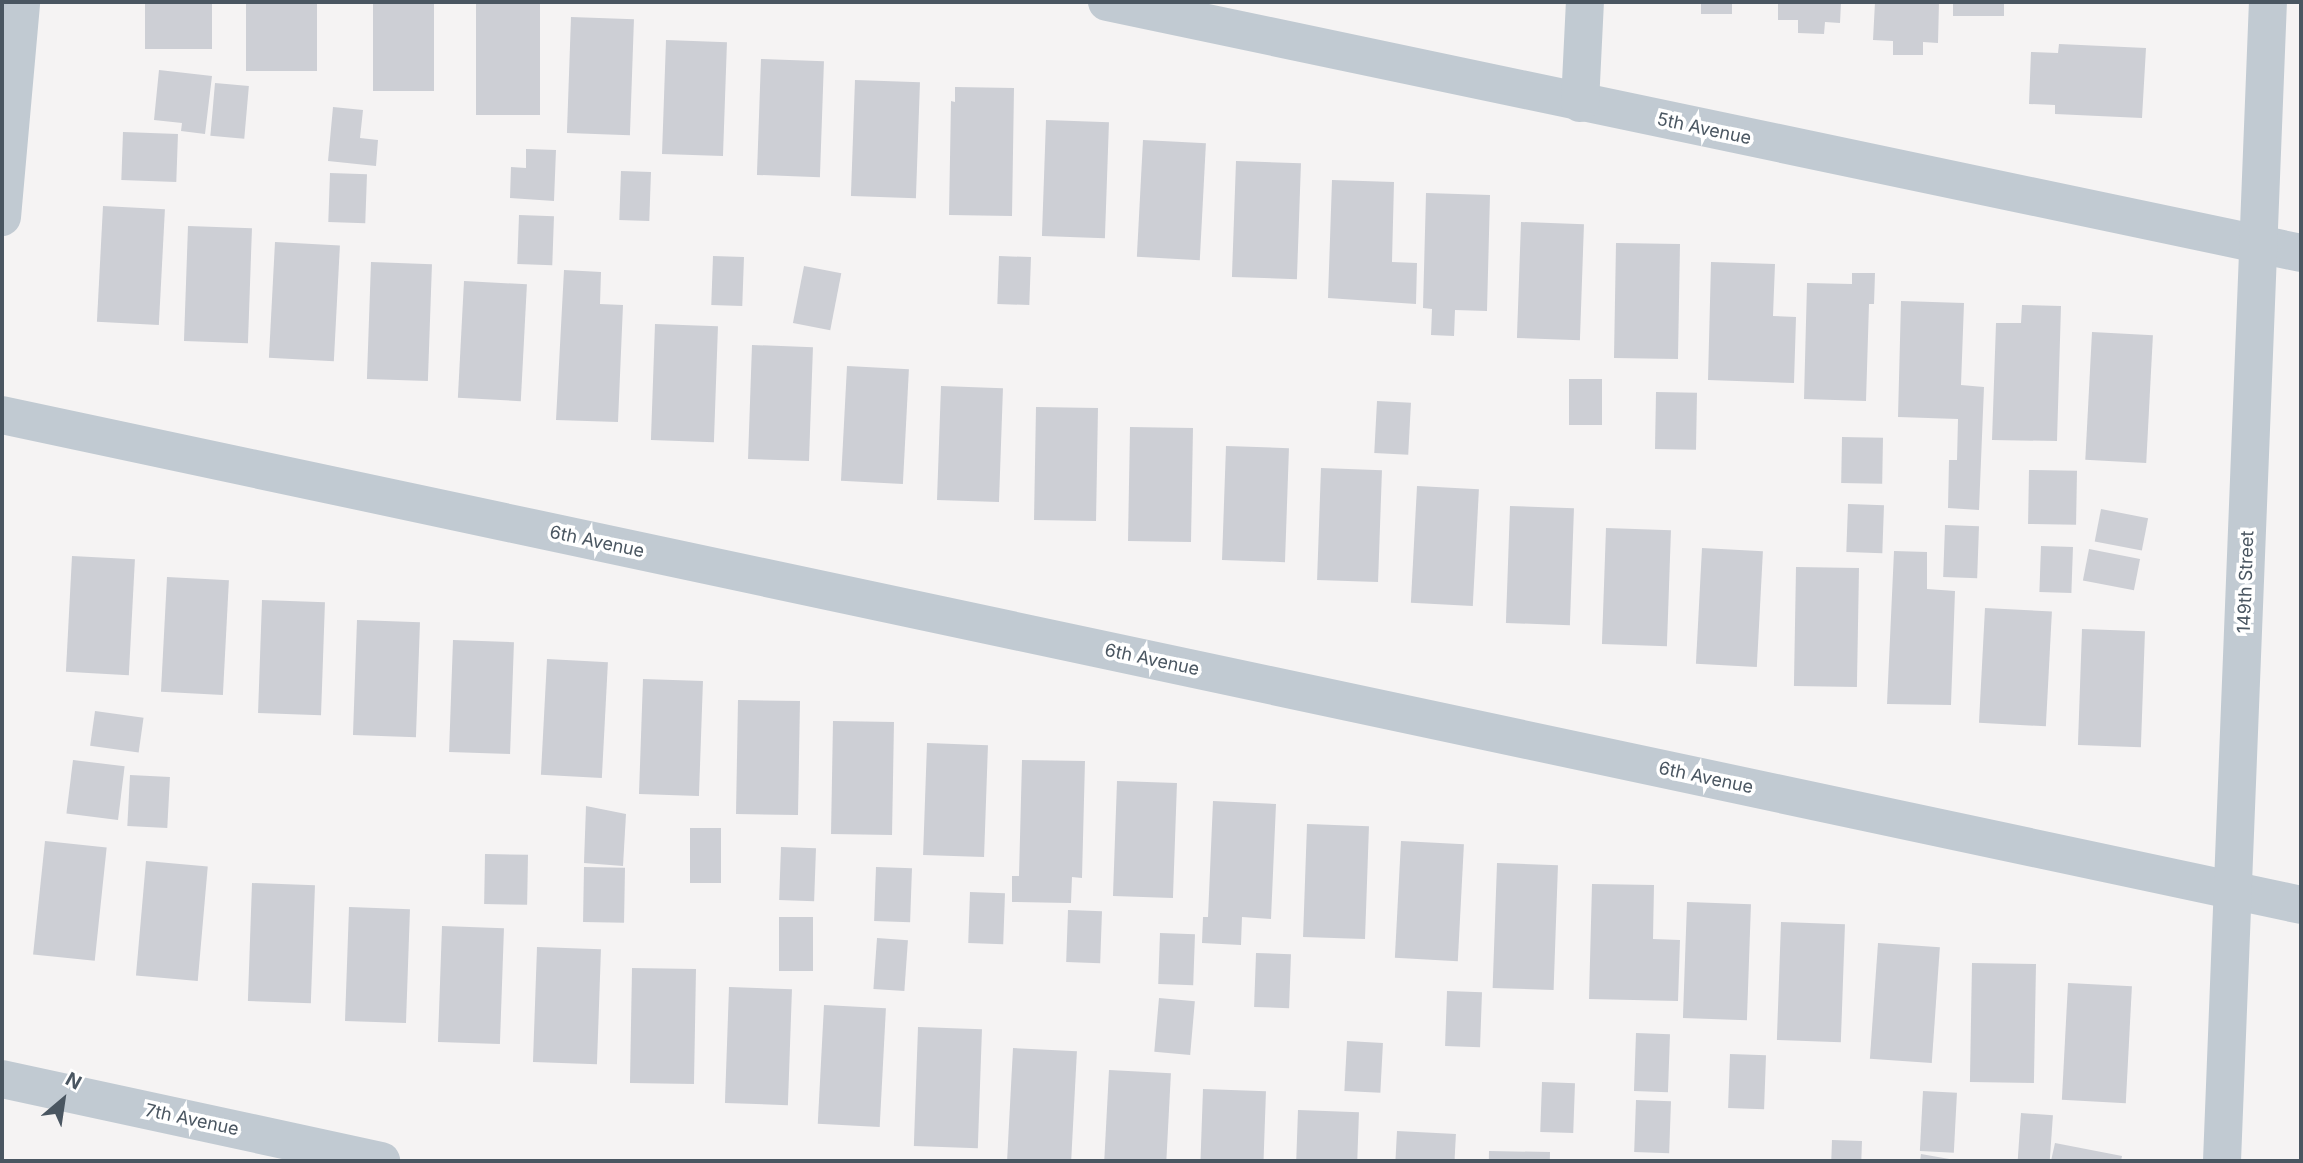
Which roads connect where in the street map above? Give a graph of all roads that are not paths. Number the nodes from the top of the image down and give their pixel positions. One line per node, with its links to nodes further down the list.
1 (21, 2): 6 (street)
2 (1107, 2): 5 (street, 5th Avenue)
3 (1585, 2): 5 (street)
4 (2268, 2): 7 (street, 149th Street)
5 (1580, 103): 7 (street, 5th Avenue)
6 (2, 217)
7 (2259, 244): 8 (street, 5th Avenue); 10 (street, 149th Street)
8 (2301, 253)
9 (2, 415): 10 (street, 6th Avenue)
10 (2234, 891): 11 (street, 6th Avenue); 14 (street, 149th Street)
11 (2301, 905)
12 (2, 1079): 13 (street, 7th Avenue)
13 (382, 1161)
14 (2222, 1161)

